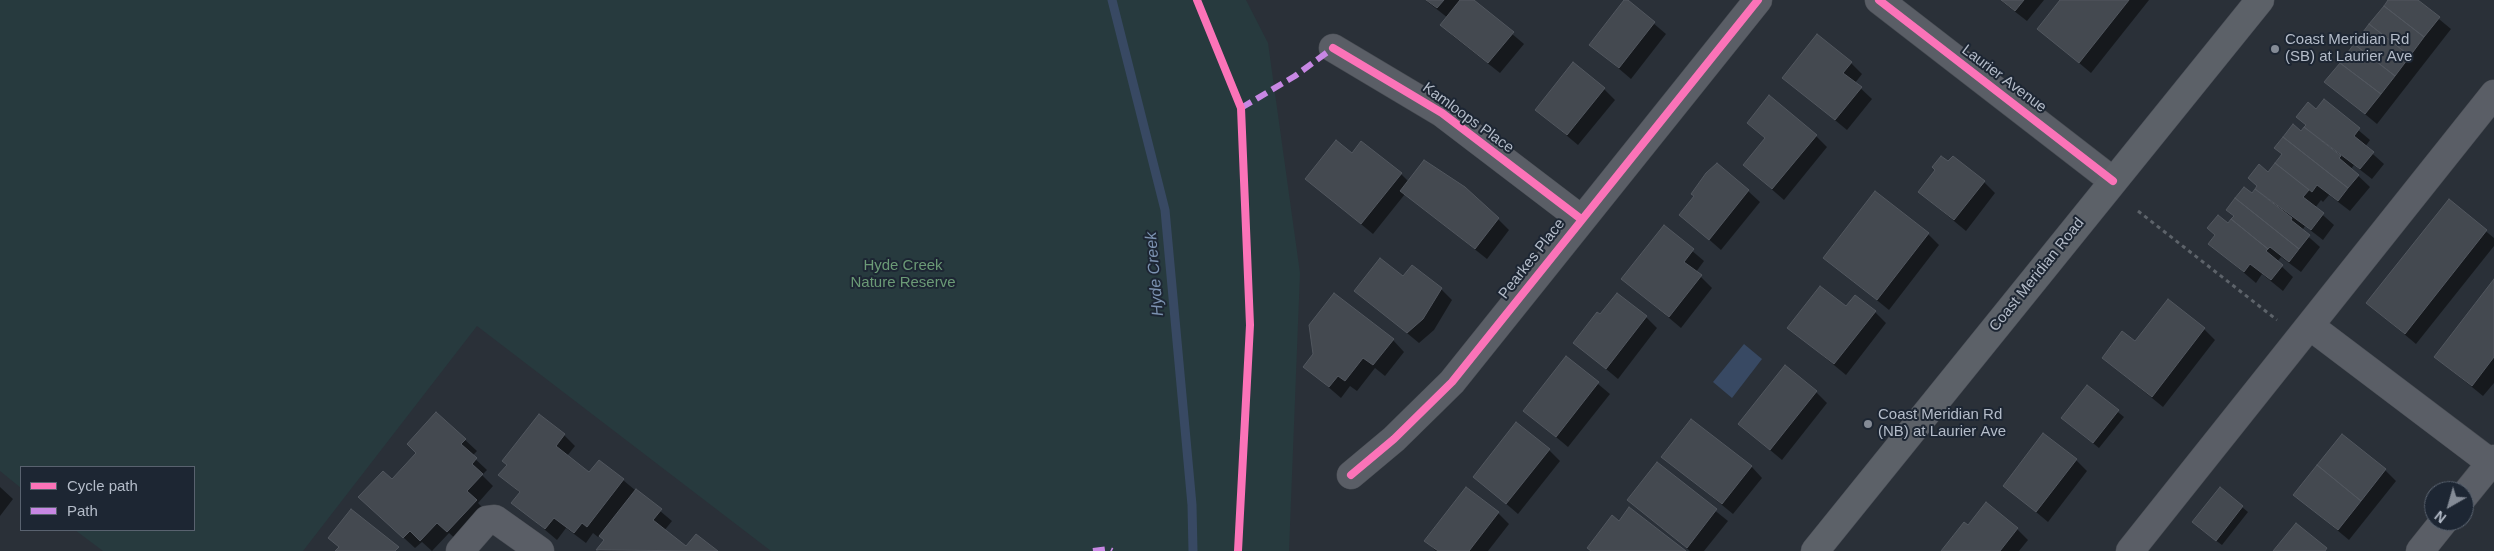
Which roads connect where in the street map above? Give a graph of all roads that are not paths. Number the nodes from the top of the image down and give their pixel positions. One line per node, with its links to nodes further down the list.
1 (1758, 0): 7 (street, Pearkes Place)
2 (1879, 0): 6 (street, Laurier Avenue)
3 (2260, 0): 6 (main road, Coast Meridian Road)
4 (1333, 48): 7 (street, Kamloops Place)
5 (2494, 94): 8 (street)
6 (2113, 181): 15 (main road, Coast Meridian Road)
7 (1581, 220): 10 (street, Pearkes Place)
8 (2305, 331): 9 (street); 16 (street)
9 (2491, 468): 11 (street)
10 (1351, 475)
11 (2474, 486)
12 (2436, 531): 17 (street)
13 (460, 551): 14 (street)
14 (540, 551)
15 (1815, 551)
16 (2130, 551)
17 (2420, 551)

